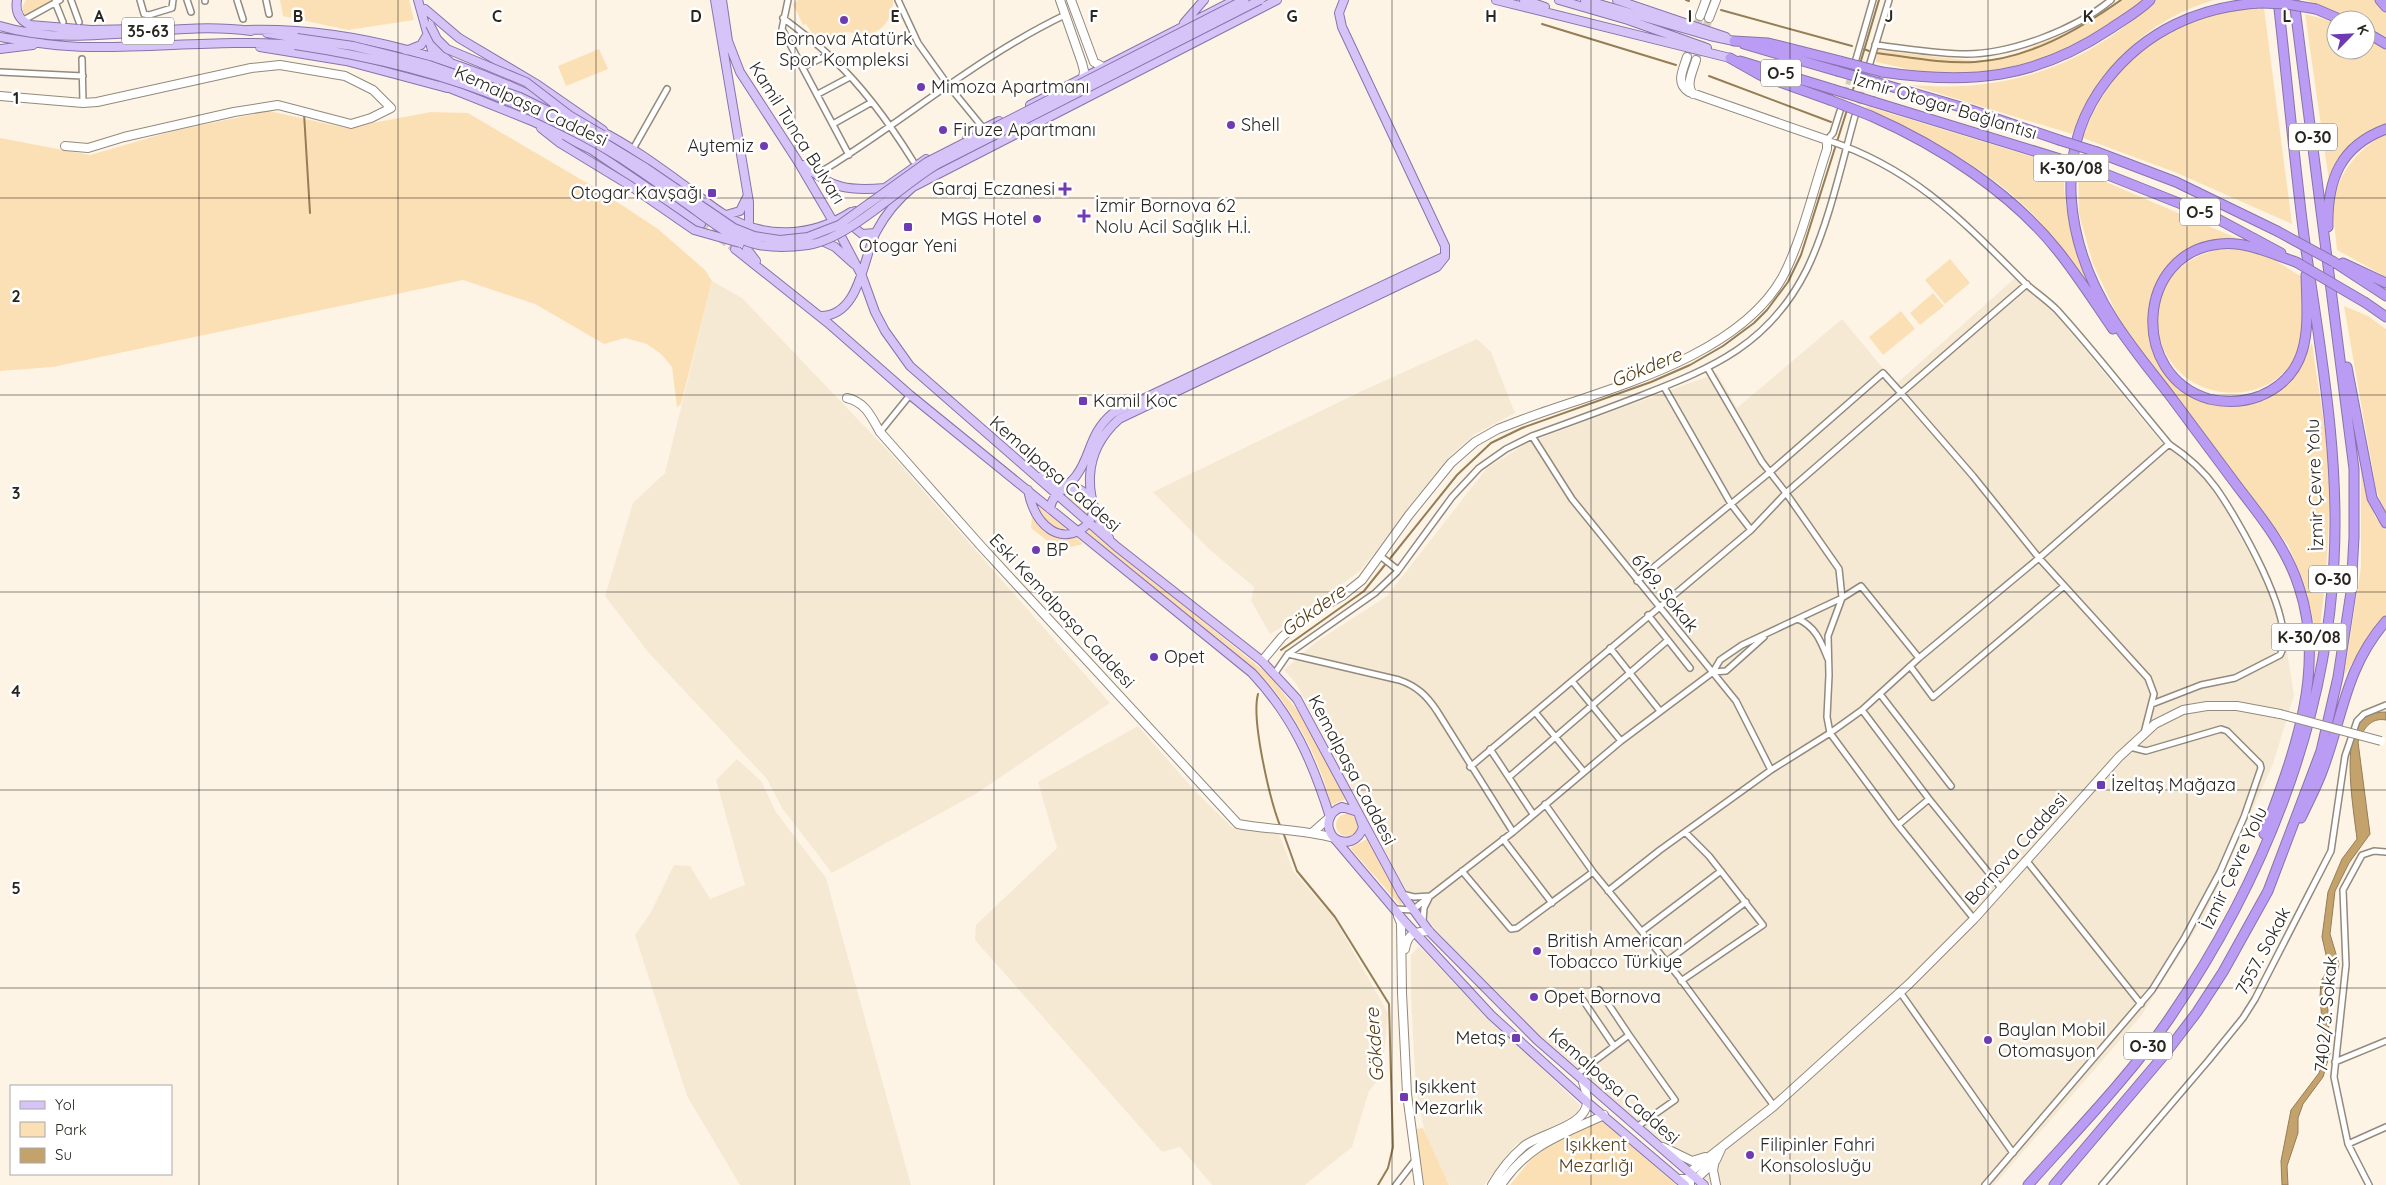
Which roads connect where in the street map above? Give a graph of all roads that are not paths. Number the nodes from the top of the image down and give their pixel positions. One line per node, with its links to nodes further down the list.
1 (17, 0): 49 (main road)
2 (71, 0): 51 (street)
3 (140, 0): 4 (street)
4 (173, 0)
5 (187, 0): 39 (street)
6 (237, 0): 48 (street)
7 (266, 0): 43 (street)
8 (418, 0): 57 (main road, Kemalpaşa Caddesi)
9 (422, 0): 40 (main road)
10 (715, 0): 111 (main road, Kamil Tunca Bulvarı)
11 (722, 0): 105 (main road, Kamil Tunca Bulvarı)
12 (788, 0): 46 (street)
13 (898, 0): 81 (street)
14 (1060, 0): 44 (main road)
15 (1071, 0): 76 (main road)
16 (1204, 0): 56 (main road)
17 (1235, 0): 56 (main road)
18 (1244, 0): 107 (main road, bridge)
19 (1260, 0): 119 (main road, bridge)
20 (1277, 0): 118 (main road)
21 (1344, 0): 123 (main road)
22 (1496, 0): 52 (main road, K-30/08)
23 (1524, 0): 52 (main road)
24 (1559, 0): 41 (main road)
25 (1585, 0): 41 (main road)
26 (1603, 0): 41 (main road)
27 (1617, 0): 41 (main road)
28 (1706, 0): 45 (main road)
29 (1716, 0): 47 (main road)
30 (1873, 0): 71 (street)
31 (1889, 0): 63 (street)
32 (2111, 0): 63 (street)
33 (2150, 0): 59 (highway, bridge)
34 (2278, 0): 122 (highway, İzmir Çevre Yolu / O-30)
35 (2294, 0): 127 (highway, İzmir Çevre Yolu / O-30)
36 (2380, 0): 38 (highway)
37 (57, 1): 49 (street); 50 (street)
38 (2386, 7)
39 (191, 12)
40 (426, 12): 74 (main road); 98 (main road); 107 (main road, bridge)
41 (1630, 13): 59 (main road); 68 (main road)
42 (2326, 13): 140 (highway, K-30/08, bridge)
43 (269, 14)
44 (1065, 15): 80 (main road); 81 (street)
45 (1700, 16)
46 (783, 18): 66 (street); 75 (street)
47 (1709, 18)
48 (243, 19)
49 (22, 21): 54 (main road)
50 (63, 22)
51 (79, 22)
52 (1604, 25): 68 (main road, K-30/08)
53 (0, 26): 54 (main road, 35-63)
54 (162, 29): 55 (main road, 35-63)
55 (247, 30): 60 (main road, 35-63); 65 (main road, Kemalpaşa Caddesi)
56 (1176, 30): 76 (main road)
57 (427, 35): 65 (main road); 70 (main road, Kemalpaşa Caddesi)
58 (0, 38): 62 (main road, 35-63)
59 (1734, 41): 125 (highway, İzmir Otogar Bağlantısı / O-5, bridge)
60 (296, 42): 61 (main road, 35-63); 107 (main road, bridge); 119 (main road, bridge)
61 (235, 43): 62 (main road, 35-63); 83 (main road)
62 (38, 44): 64 (main road)
63 (1875, 45): 73 (street)
64 (0, 49)
65 (406, 50): 70 (main road, Kemalpaşa Caddesi)
66 (828, 55): 75 (street); 79 (street)
67 (1687, 57): 86 (main road)
68 (1730, 58): 124 (highway, İzmir Otogar Bağlantısı / O-5, bridge); 140 (highway, K-30/08, bridge)
69 (82, 59): 78 (street)
70 (434, 59): 74 (main road, Kemalpaşa Caddesi); 83 (main road, Kemalpaşa Caddesi)
71 (1856, 59)
72 (1696, 60): 86 (main road)
73 (1870, 63)
74 (457, 67): 82 (main road, Kemalpaşa Caddesi)
75 (803, 67): 85 (street)
76 (1104, 67): 80 (main road)
77 (0, 72): 78 (street)
78 (83, 76): 89 (street)
79 (850, 77): 85 (street); 88 (street)
80 (1082, 78): 96 (main road)
81 (948, 85): 95 (street); 96 (street)
82 (508, 86): 90 (main road); 98 (main road, Kemalpaşa Caddesi)
83 (451, 89): 90 (main road, Kemalpaşa Caddesi)
84 (667, 89): 102 (street)
85 (818, 94): 94 (street)
86 (1693, 94): 99 (main road)
87 (0, 96): 89 (main road)
88 (872, 102): 94 (street); 95 (street)
89 (83, 103): 100 (main road)
90 (498, 106): 93 (main road, Kemalpaşa Caddesi)
91 (1840, 111): 99 (street)
92 (1855, 116): 101 (street)
93 (532, 121): 109 (main road, Kemalpaşa Caddesi); 119 (main road, bridge)
94 (833, 124): 104 (street)
95 (891, 125): 104 (street); 106 (street)
96 (984, 129): 110 (main road)
97 (2386, 129): 127 (highway)
98 (611, 136): 102 (main road, Kemalpaşa Caddesi)
99 (1827, 140): 101 (street); 158 (main road)
100 (65, 146)
101 (1847, 147): 130 (street); 135 (street)
102 (632, 149): 103 (main road, Kemalpaşa Caddesi)
103 (642, 155): 109 (main road); 113 (main road, Kemalpaşa Caddesi)
104 (849, 155): 108 (street)
105 (797, 160): 110 (main road); 114 (main road, Kamil Tunca Bulvarı)
106 (913, 161)
107 (646, 168)
108 (824, 170)
109 (628, 173): 115 (main road, Kemalpaşa Caddesi)
110 (885, 188): 112 (main road)
111 (748, 195): 113 (main road); 116 (main road, Kamil Tunca Bulvarı)
112 (858, 208): 114 (main road); 118 (main road)
113 (726, 215): 116 (main road, Kemalpaşa Caddesi)
114 (834, 223): 117 (main road); 128 (main road, Kemalpaşa Caddesi)
115 (701, 224)
116 (752, 229): 117 (main road)
117 (794, 232): 128 (main road)
118 (876, 233): 128 (main road)
119 (759, 245)
120 (735, 249): 126 (main road, Kemalpaşa Caddesi)
121 (747, 249): 126 (main road)
122 (2308, 255): 124 (highway); 217 (highway, İzmir Çevre Yolu / O-30)
123 (1445, 257): 147 (main road); 150 (main road)
124 (2296, 262): 134 (highway, İzmir Otogar Bağlantısı / O-5, bridge)
125 (2334, 262): 129 (highway); 131 (highway, O-5)
126 (760, 267): 133 (main road, Kemalpaşa Caddesi)
127 (2329, 275): 132 (highway, İzmir Çevre Yolu / O-30)
128 (862, 276): 133 (main road); 144 (main road, Kemalpaşa Caddesi)
129 (2386, 283)
130 (2027, 284): 137 (street); 143 (street)
131 (2386, 296)
132 (2334, 308): 154 (highway); 219 (highway, İzmir Çevre Yolu / O-30)
133 (820, 316): 138 (main road, Kemalpaşa Caddesi)
134 (2386, 317)
135 (1708, 369): 136 (street); 145 (street)
136 (1664, 387): 142 (street); 151 (street)
137 (1902, 393): 145 (street); 148 (street); 159 (street)
138 (910, 395): 141 (street); 146 (main road, Kemalpaşa Caddesi)
139 (846, 398): 141 (main road, Eski Kemalpaşa Caddesi)
140 (2182, 412): 217 (highway, K-30/08)
141 (880, 432): 206 (main road, Eski Kemalpaşa Caddesi)
142 (1532, 436): 160 (street); 161 (street, 6169. Sokak)
143 (2169, 444): 159 (street); 182 (street)
144 (1025, 469): 147 (main road); 149 (main road, Kemalpaşa Caddesi)
145 (1770, 472): 148 (street); 151 (street)
146 (1028, 490): 152 (main road, Kemalpaşa Caddesi); 156 (main road)
147 (1063, 490): 149 (main road); 150 (main road)
148 (1786, 493): 155 (street); 163 (street)
149 (1055, 495): 152 (main road); 153 (main road, Kemalpaşa Caddesi)
150 (1092, 502): 153 (main road); 157 (main road)
151 (1731, 504): 155 (street); 161 (street)
152 (1050, 509): 156 (main road, Kemalpaşa Caddesi)
153 (1088, 523): 156 (main road); 157 (main road, Kemalpaşa Caddesi)
154 (2386, 524)
155 (1752, 530): 164 (street)
156 (1077, 531): 204 (main road, Kemalpaşa Caddesi)
157 (1117, 547): 173 (main road, Kemalpaşa Caddesi)
158 (1379, 555): 160 (street); 173 (main road)
159 (2039, 558): 162 (street); 172 (street)
160 (1398, 570): 171 (street)
161 (1637, 581): 164 (street, 6169. Sokak)
162 (2064, 586): 175 (street); 182 (street)
163 (1842, 598): 166 (street); 172 (street); 174 (street)
164 (1658, 607): 165 (street); 177 (street, 6169. Sokak)
165 (1648, 615): 169 (street, 6169. Sokak); 170 (street)
166 (1798, 619): 168 (street); 174 (street)
167 (2386, 621): 219 (highway)
168 (1767, 635): 177 (street); 177 (street)
169 (1668, 640): 176 (street, 6169. Sokak); 179 (street, 6169. Sokak)
170 (1610, 648): 179 (street); 180 (street)
171 (1288, 654): 178 (street); 195 (street)
172 (1919, 658): 175 (street)
173 (1262, 661): 178 (main road, Kemalpaşa Caddesi)
174 (1829, 663): 188 (street)
175 (1910, 666): 181 (street)
176 (1690, 668)
177 (1713, 672): 186 (street); 196 (street, 6169. Sokak)
178 (1275, 673): 203 (main road, Kemalpaşa Caddesi)
179 (1630, 673): 183 (street, 6169. Sokak); 186 (street)
180 (1572, 681): 183 (street); 187 (street)
181 (1880, 694): 185 (street); 199 (street)
182 (2152, 704): 189 (street)
183 (1592, 705): 190 (street, 6169. Sokak); 192 (street)
184 (2386, 705): 265 (street, 7557. Sokak)
185 (1862, 710): 188 (street); 200 (street)
186 (1660, 711): 192 (street)
187 (1535, 712): 190 (street); 194 (street)
188 (1830, 733): 196 (street); 205 (street)
189 (2144, 734): 191 (main road, Bornova Caddesi, bridge); 193 (main road, Bornova Caddesi)
190 (1556, 737): 197 (street); 198 (street, 6169. Sokak)
191 (2384, 741)
192 (1621, 742): 197 (street)
193 (2130, 747): 212 (main road, Bornova Caddesi); 237 (street)
194 (1490, 749): 195 (street); 198 (street)
195 (1470, 767): 207 (street)
196 (1771, 770): 208 (street)
197 (1584, 772): 201 (street)
198 (1509, 777): 202 (street)
199 (1951, 786)
200 (1929, 799): 205 (street); 216 (street)
201 (1544, 804): 202 (street); 215 (street)
202 (1533, 814): 207 (street)
203 (1361, 816): 204 (main road); 209 (main road); 220 (main road, Kemalpaşa Caddesi)
204 (1330, 817): 206 (main road); 209 (main road)
205 (1898, 825): 226 (street)
206 (1313, 832): 209 (main road, Eski Kemalpaşa Caddesi)
207 (1513, 832): 210 (street)
208 (1684, 832): 214 (street); 218 (street)
209 (1334, 838): 224 (main road, Kemalpaşa Caddesi)
210 (1503, 839): 213 (street); 223 (street)
211 (2386, 852): 241 (street, 7402/3. Sokak)
212 (2026, 859): 216 (main road, Bornova Caddesi); 237 (street)
213 (1462, 871): 221 (street); 223 (street)
214 (1721, 871): 222 (street); 229 (street)
215 (1593, 872): 218 (street); 223 (street)
216 (2001, 888): 226 (main road, Bornova Caddesi)
217 (2244, 890): 263 (highway, İzmir Çevre Yolu / O-30)
218 (1608, 891): 229 (street)
219 (2268, 891): 264 (highway, İzmir Çevre Yolu / O-30)
220 (1402, 894): 221 (street); 225 (main road, Kemalpaşa Caddesi)
221 (1430, 896): 225 (street); 227 (street)
222 (1746, 902): 232 (street); 233 (street)
223 (1552, 903)
224 (1395, 909): 225 (street); 230 (main road, Kemalpaşa Caddesi); 231 (main road)
225 (1412, 910): 227 (main road, Kemalpaşa Caddesi)
226 (1974, 919): 235 (main road, Bornova Caddesi)
227 (1423, 924): 228 (main road, Kemalpaşa Caddesi)
228 (1429, 931): 230 (main road); 242 (main road, Kemalpaşa Caddesi)
229 (1642, 931): 232 (street)
230 (1414, 932): 231 (main road); 244 (main road, Kemalpaşa Caddesi)
231 (1403, 962): 253 (main road)
232 (1666, 962): 233 (street)
233 (1681, 981): 245 (street)
234 (1599, 990): 238 (street)
235 (1900, 992): 245 (main road, Bornova Caddesi); 252 (street)
236 (1582, 1000): 240 (street)
237 (2141, 1004): 252 (street)
238 (1629, 1035): 240 (street); 247 (street)
239 (2386, 1041): 241 (street)
240 (1614, 1046): 242 (street)
241 (2335, 1062): 249 (street, 7402/3. Sokak)
242 (1576, 1075): 243 (main road, Kemalpaşa Caddesi)
243 (1583, 1082): 244 (main road); 247 (main road, Kemalpaşa Caddesi)
244 (1587, 1102): 246 (main road, Kemalpaşa Caddesi); 258 (main road)
245 (1774, 1106): 251 (main road, Bornova Caddesi)
246 (1604, 1115): 255 (main road, Kemalpaşa Caddesi); 259 (main road)
247 (1638, 1126): 250 (main road, Kemalpaşa Caddesi)
248 (2386, 1127): 249 (street)
249 (2348, 1144): 266 (street, 7402/3. Sokak)
250 (1662, 1147): 251 (main road, Bornova Caddesi); 255 (main road, Kemalpaşa Caddesi)
251 (1722, 1147): 254 (main road); 255 (main road, Bornova Caddesi)
252 (2012, 1153): 262 (street)
253 (1416, 1158): 256 (street); 257 (main road)
254 (1716, 1160): 255 (main road); 261 (main road)
255 (1691, 1180): 260 (main road, Kemalpaşa Caddesi)
256 (1396, 1185)
257 (1419, 1185)
258 (1492, 1185)
259 (1502, 1185)
260 (1704, 1185)
261 (1716, 1185)
262 (1985, 1185)
263 (2028, 1185)
264 (2054, 1185)
265 (2102, 1185)
266 (2369, 1185)

